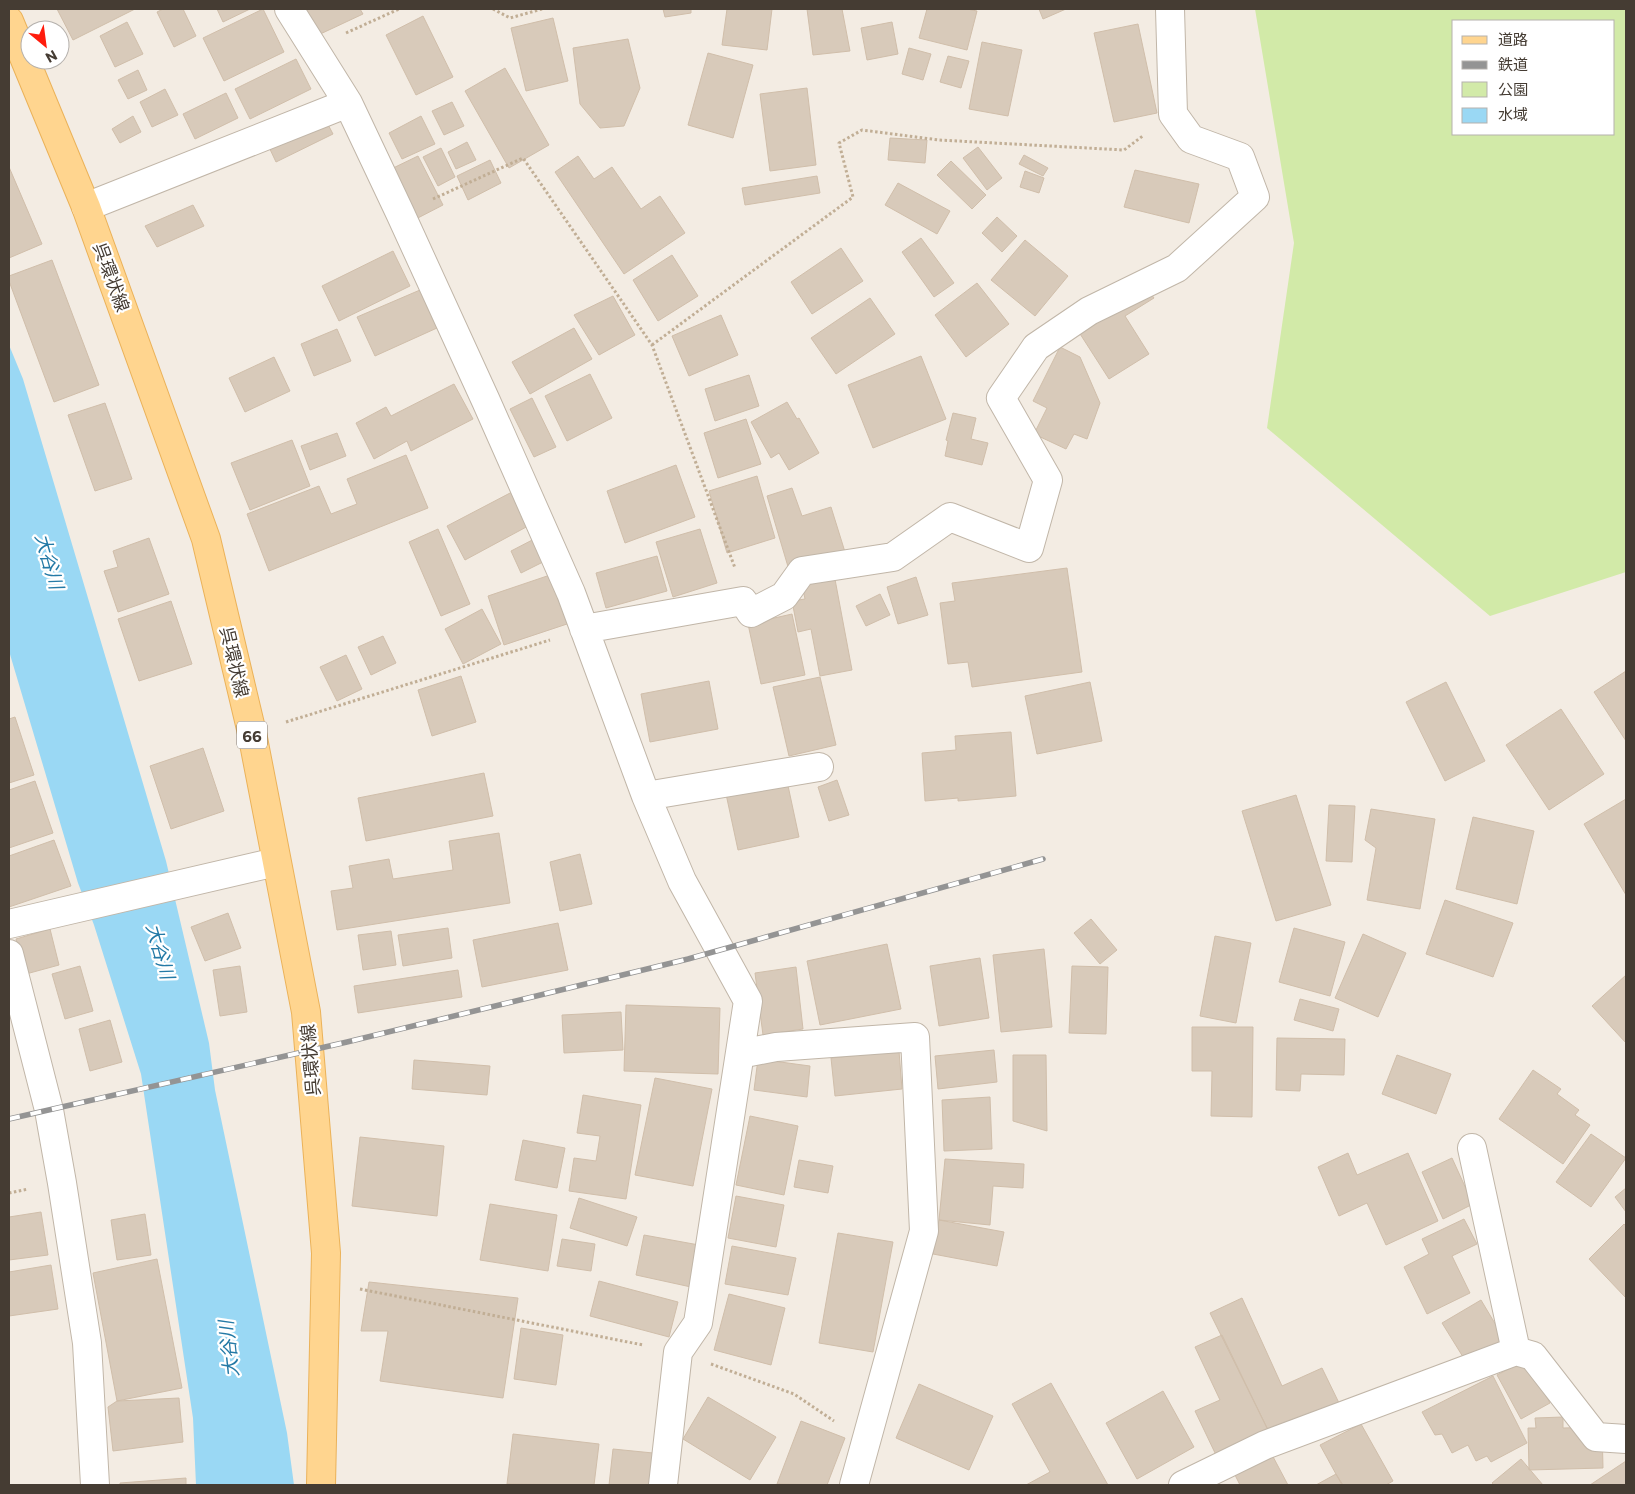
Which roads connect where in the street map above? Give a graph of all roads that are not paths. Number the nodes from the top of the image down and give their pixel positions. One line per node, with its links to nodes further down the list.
1 (289, 9): 4 (street)
2 (1170, 9): 6 (street)
3 (9, 21): 5 (main road, 呉環状線 / 66)
4 (348, 103): 5 (street); 6 (street)
5 (86, 207): 9 (main road, 呉環状線 / 66)
6 (584, 629): 8 (street)
7 (819, 767): 8 (street)
8 (646, 796): 12 (street)
9 (276, 862): 10 (street); 17 (main road, 呉環状線 / 66)
10 (9, 924)
11 (9, 954): 16 (street)
12 (740, 1054): 18 (street); 19 (street)
13 (1472, 1148): 14 (street)
14 (1516, 1351): 15 (street); 20 (street)
15 (1626, 1439)
16 (95, 1485)
17 (321, 1485)
18 (663, 1485)
19 (854, 1485)
20 (1183, 1485)

